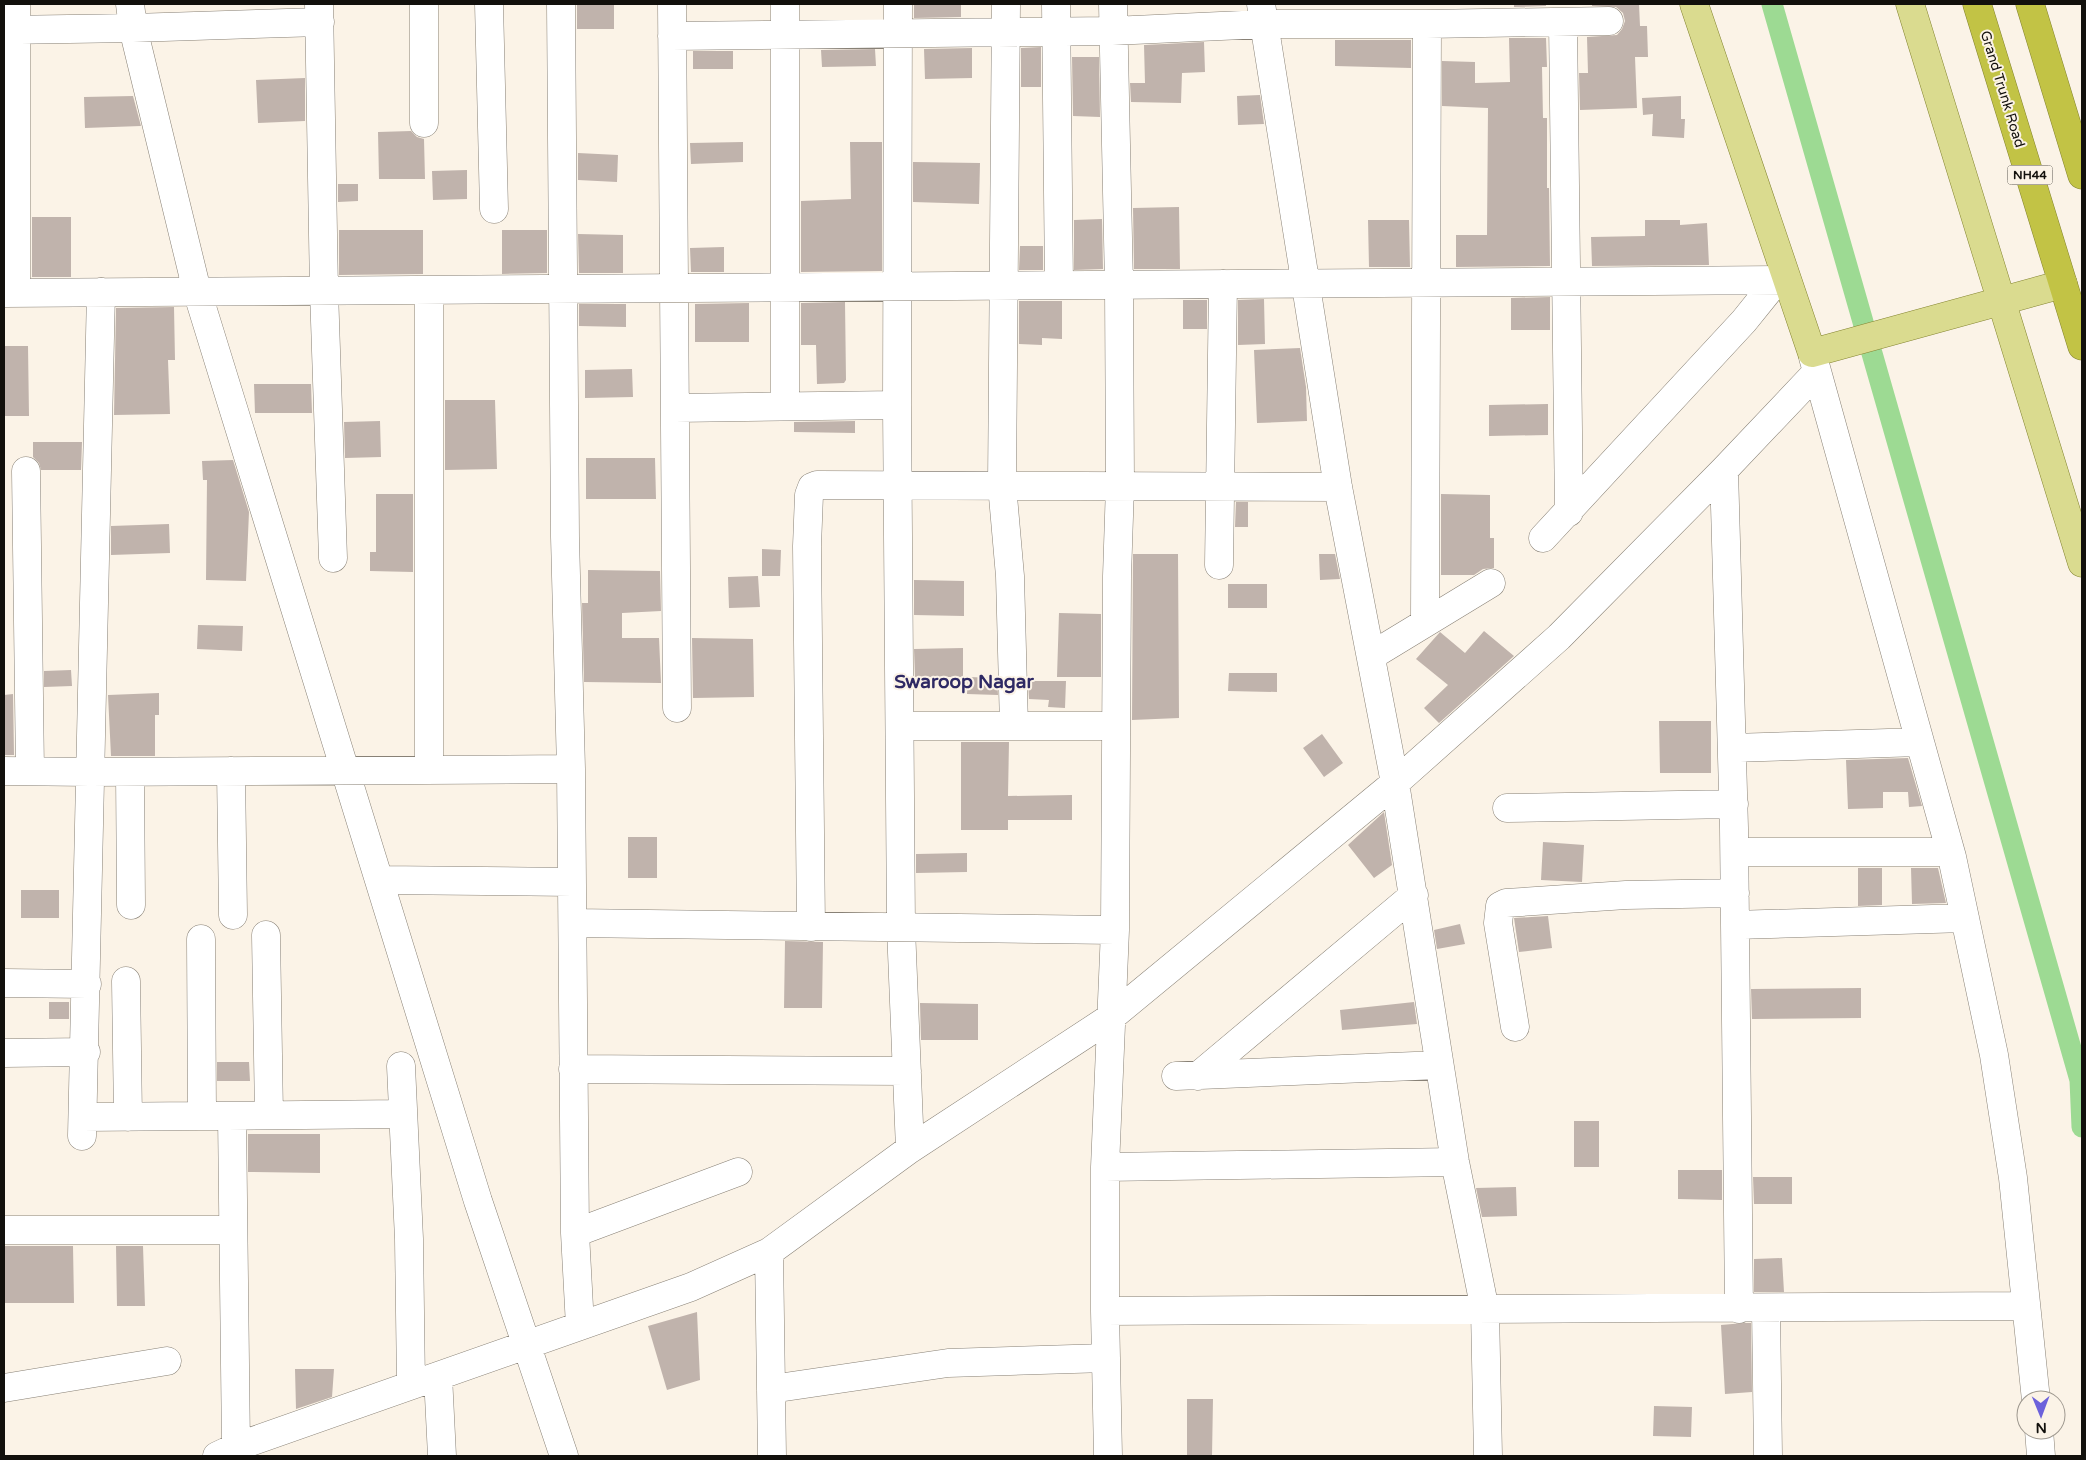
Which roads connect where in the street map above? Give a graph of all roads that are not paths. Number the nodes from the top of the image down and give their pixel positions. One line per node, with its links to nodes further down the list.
1 (424, 4): 27 (street)
2 (489, 4): 29 (street)
3 (561, 4): 42 (street)
4 (672, 4): 25 (street)
5 (785, 4): 26 (street)
6 (898, 4): 24 (street)
7 (1006, 4): 21 (street)
8 (1056, 4): 22 (street)
9 (1113, 4): 23 (street)
10 (1694, 4): 30 (main road)
11 (1910, 4): 48 (main road)
12 (1977, 4): 35 (highway, Grand Trunk Road / NH44)
13 (2030, 4): 28 (highway)
14 (320, 13): 16 (street); 43 (street)
15 (1262, 14): 20 (street); 23 (street); 32 (street)
16 (131, 16): 17 (street); 45 (street)
17 (12, 21): 47 (street)
18 (1609, 21): 19 (street)
19 (1563, 22): 20 (street); 31 (street)
20 (1427, 24): 33 (street)
21 (1005, 31): 22 (street); 24 (street); 36 (street)
22 (1056, 31): 23 (street); 37 (street)
23 (1112, 31): 38 (street)
24 (898, 34): 26 (street); 40 (street)
25 (672, 36): 26 (street); 41 (street)
26 (785, 36): 39 (street)
27 (424, 123)
28 (2082, 175)
29 (494, 209)
30 (1781, 280): 31 (street); 50 (main road); 61 (street)
31 (1567, 282): 33 (street); 61 (street)
32 (1306, 283): 33 (street); 34 (street); 60 (street)
33 (1425, 283): 67 (street)
34 (1223, 284): 38 (street); 59 (street)
35 (2063, 284): 48 (main road); 49 (highway, Grand Trunk Road / NH44)
36 (1004, 285): 37 (street); 40 (street); 57 (street)
37 (1059, 285): 38 (street)
38 (1119, 285): 58 (street)
39 (784, 287): 40 (street); 41 (street); 52 (street)
40 (898, 287): 51 (street)
41 (676, 288): 42 (street); 53 (street)
42 (564, 289): 44 (street); 76 (street)
43 (324, 290): 44 (street); 45 (street); 63 (street)
44 (430, 290): 75 (street)
45 (197, 291): 46 (street); 77 (street)
46 (101, 292): 47 (street); 81 (street)
47 (10, 293)
48 (2001, 300): 50 (main road); 64 (main road)
49 (2082, 346)
50 (1814, 363): 54 (street); 73 (street)
51 (897, 405): 52 (street); 56 (street)
52 (785, 406): 53 (street)
53 (675, 408): 69 (street)
54 (1724, 470): 74 (street); 83 (street)
55 (26, 471): 79 (street)
56 (898, 484): 57 (street); 70 (street); 97 (street)
57 (1002, 485): 58 (street); 71 (street)
58 (1120, 486): 59 (street); 72 (street)
59 (1220, 487): 60 (street); 65 (street)
60 (1338, 487): 68 (street)
61 (1569, 512): 62 (street)
62 (1543, 538)
63 (333, 558)
64 (2082, 563)
65 (1219, 565)
66 (1491, 583): 67 (street)
67 (1425, 623): 68 (street)
68 (1371, 656): 83 (street)
69 (677, 708)
70 (901, 726): 71 (street); 98 (street)
71 (1014, 726): 72 (street)
72 (1116, 726): 99 (street)
73 (1920, 742): 74 (street); 87 (street)
74 (1732, 748): 84 (street)
75 (429, 769): 76 (street); 77 (street)
76 (571, 769): 89 (street)
77 (345, 770): 80 (street); 88 (street)
78 (4, 771): 79 (street)
79 (30, 771): 81 (street)
80 (231, 771): 82 (street); 93 (street)
81 (90, 772): 82 (street); 104 (street)
82 (130, 772): 92 (street)
83 (1395, 783): 91 (street); 105 (street)
84 (1734, 804): 85 (street); 86 (street)
85 (1507, 808)
86 (1735, 852): 87 (street); 90 (street)
87 (1950, 852): 94 (street)
88 (379, 880): 89 (street); 132 (street)
89 (572, 882): 95 (street)
90 (1735, 893): 96 (street); 106 (street)
91 (1414, 895): 109 (street); 109 (street)
92 (131, 905)
93 (233, 915)
94 (1965, 918): 96 (street); 126 (street)
95 (573, 923): 97 (street); 111 (street)
96 (1735, 925): 128 (street)
97 (810, 927): 98 (street)
98 (901, 928): 99 (street); 112 (street)
99 (1115, 930): 105 (street)
100 (266, 934): 114 (street)
101 (201, 939): 115 (street)
102 (126, 981): 117 (street)
103 (4, 982): 104 (street)
104 (87, 984): 107 (street)
105 (1110, 1018): 118 (street); 120 (street)
106 (1515, 1027)
107 (86, 1052): 108 (street); 117 (street)
108 (4, 1053)
109 (1439, 1064): 119 (street)
110 (401, 1066): 113 (street)
111 (573, 1069): 112 (street); 124 (street)
112 (907, 1071): 118 (street)
113 (403, 1114): 114 (street); 136 (street)
114 (269, 1115): 116 (street)
115 (202, 1116): 116 (street); 117 (street)
116 (232, 1116): 123 (street)
117 (128, 1117)
118 (910, 1149): 125 (street)
119 (1456, 1162): 120 (street); 129 (street)
120 (1105, 1167): 130 (street)
121 (738, 1172): 124 (street)
122 (4, 1230): 123 (street)
123 (233, 1230): 141 (street)
124 (575, 1233): 131 (street)
125 (769, 1252): 131 (street); 138 (street)
126 (2025, 1306): 127 (street); 139 (street)
127 (1766, 1308): 128 (street); 147 (street)
128 (1739, 1309): 129 (street)
129 (1485, 1310): 130 (street); 146 (street)
130 (1105, 1311): 133 (street)
131 (580, 1326): 132 (street)
132 (525, 1345): 135 (street); 143 (street)
133 (1106, 1358): 138 (street); 145 (street)
134 (167, 1361): 137 (street)
135 (438, 1376): 136 (street); 142 (street)
136 (411, 1386): 141 (street)
137 (4, 1388)
138 (771, 1389): 144 (street)
139 (2035, 1390)
140 (2040, 1440): 148 (street)
141 (226, 1452)
142 (442, 1456)
143 (564, 1456)
144 (772, 1456)
145 (1108, 1456)
146 (1488, 1456)
147 (1768, 1456)
148 (2041, 1456)

